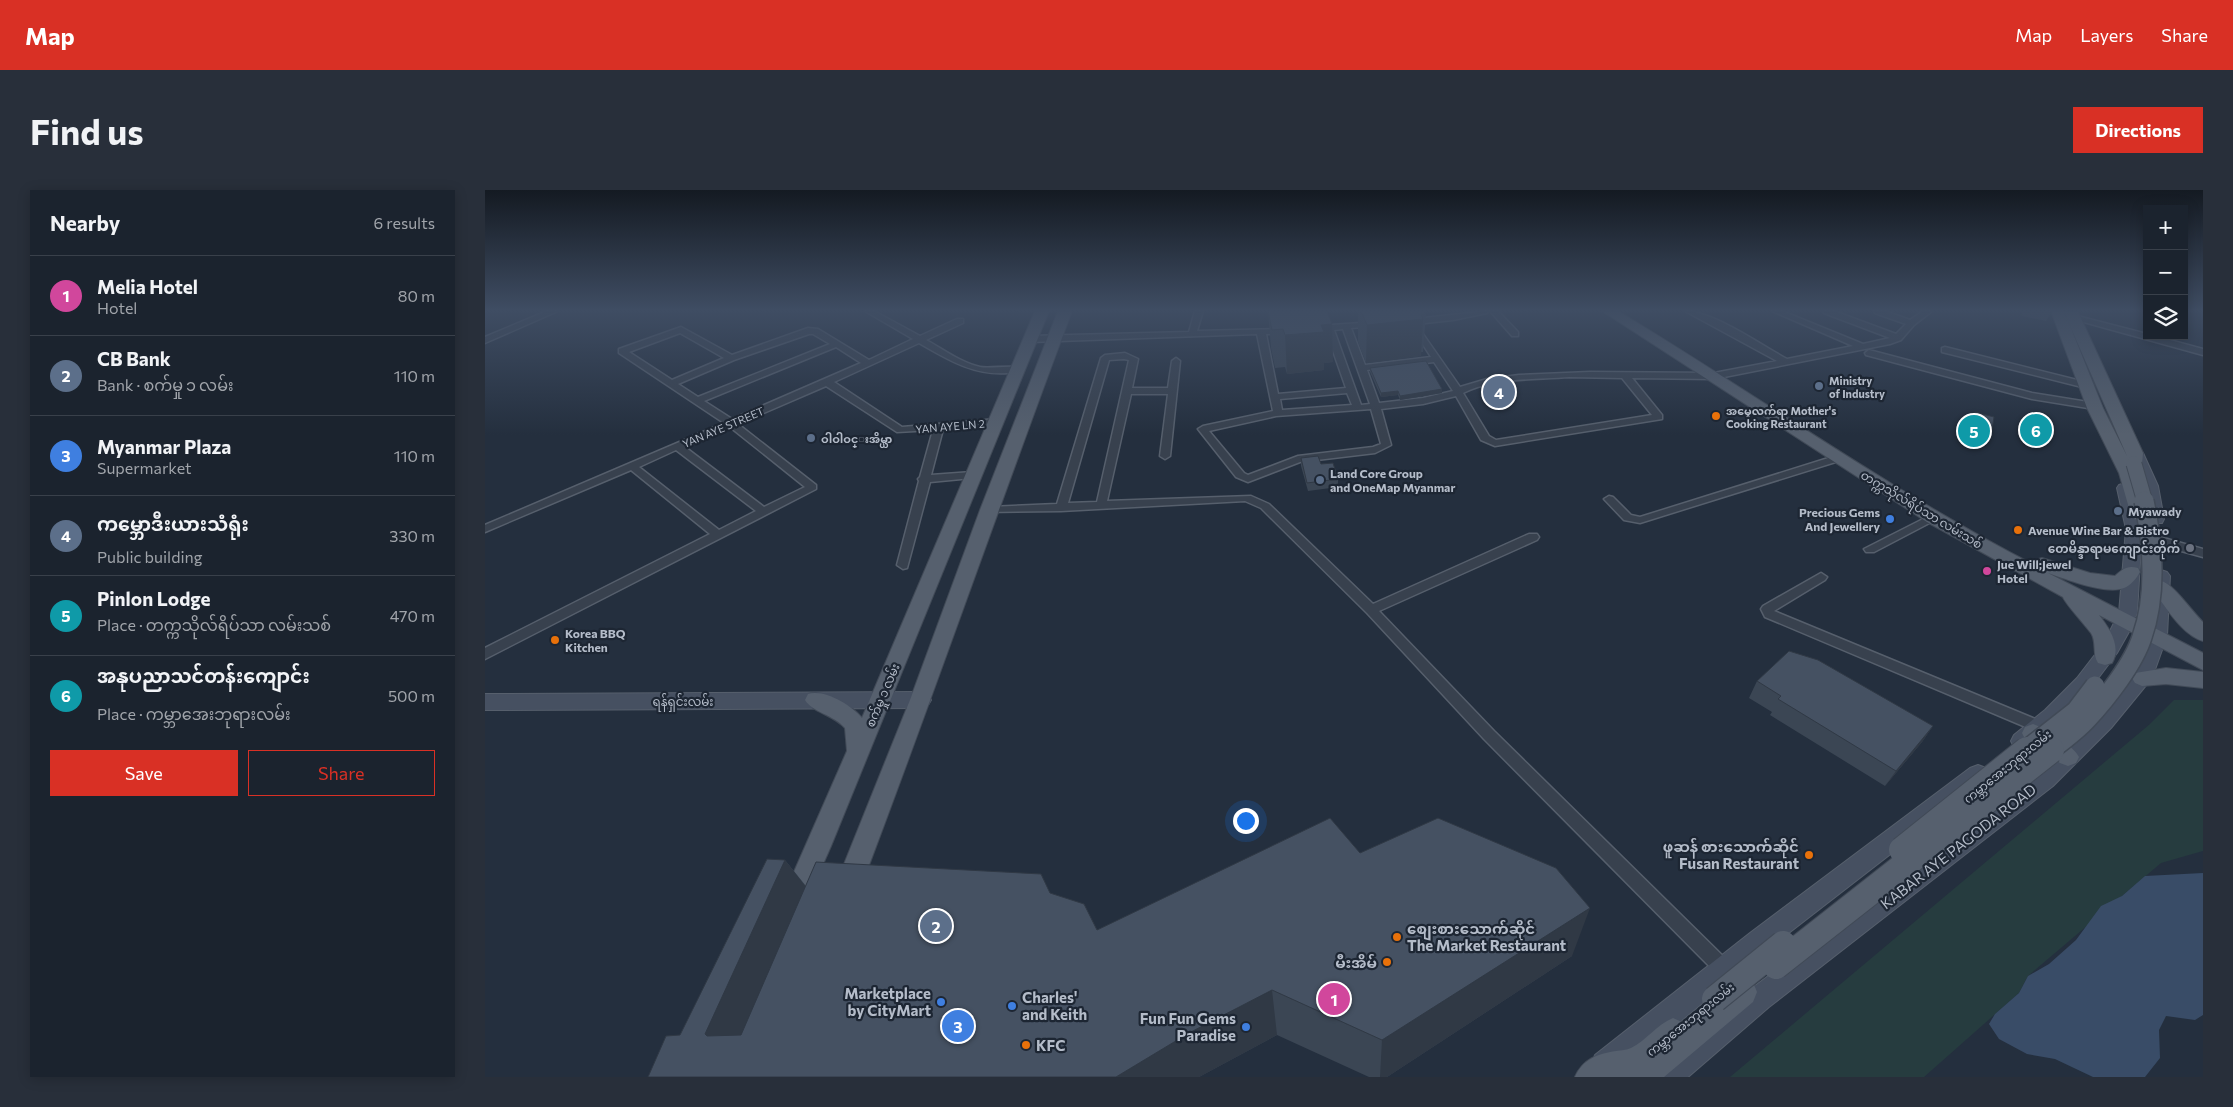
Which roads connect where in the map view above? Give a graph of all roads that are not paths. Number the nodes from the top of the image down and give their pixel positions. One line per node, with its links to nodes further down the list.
1 (624, 352): 32 (street)
2 (721, 352): 22 (street)
3 (747, 352): 22 (street)
4 (816, 352): 39 (street)
5 (850, 352): 26 (street)
6 (891, 352): 26 (street, YAN AYE STREET)
7 (943, 352): 28 (street)
8 (1025, 352): 28 (main road, စက်မှု ၁ လမ်း)
9 (1050, 352): 43 (main road)
10 (1265, 352): 38 (street)
11 (1338, 352): 35 (street)
12 (1355, 352): 27 (street)
13 (1432, 352): 23 (street)
14 (1681, 352): 30 (main road)
15 (1687, 352): 30 (main road)
16 (1769, 352): 25 (street)
17 (1850, 352): 25 (street)
18 (1875, 352): 41 (street)
19 (1955, 352): 33 (street)
20 (2077, 352): 33 (main road, ကမ္ဘာအေးဘုရားလမ်း)
21 (2082, 352): 51 (main road, ကမ္ဘာအေးဘုရားလမ်း)
22 (731, 358): 32 (street)
23 (1437, 359): 27 (street); 37 (street)
24 (1176, 362): 34 (street)
25 (1786, 362): 30 (street)
26 (868, 363): 31 (street, YAN AYE STREET)
27 (1361, 368): 40 (street)
28 (1018, 369): 45 (main road, စက်မှု ၁ လမ်း)
29 (1625, 374): 30 (street); 37 (street); 37 (street)
30 (1721, 375): 49 (main road)
31 (827, 382): 46 (street, YAN AYE STREET); 47 (street, YAN AYE LN 2)
32 (671, 384): 39 (street)
33 (2086, 385): 41 (main road, ကမ္ဘာအေးဘုရားလမ်း)
34 (1173, 390): 36 (street); 50 (street)
35 (1351, 390): 38 (street); 42 (street)
36 (1127, 391): 57 (street); 58 (street)
37 (1459, 393): 40 (street)
38 (1274, 397): 44 (street)
39 (697, 401): 46 (street)
40 (1375, 405): 42 (street); 44 (street)
41 (2094, 406): 51 (main road, ကမ္ဘာအေးဘုရားလမ်း)
42 (1357, 407): 44 (street)
43 (1027, 411): 45 (main road); 55 (main road)
44 (1278, 414)
45 (999, 417): 47 (street, YAN AYE LN 2); 54 (main road, စက်မှု ၁ လမ်း)
46 (731, 423): 48 (street, YAN AYE STREET); 60 (street)
47 (938, 428): 53 (street)
48 (677, 446): 52 (street, YAN AYE STREET); 60 (street)
49 (1845, 455): 56 (street); 61 (main road, တက္ကသိုလ်ရိပ်သာ လမ်းသစ်); 69 (main road)
50 (1165, 456)
51 (2127, 458): 64 (main road); 66 (main road); 96 (main road, ကမ္ဘာအေးဘုရားလမ်း, bridge)
52 (632, 466): 62 (street, YAN AYE STREET); 63 (street)
53 (923, 479): 54 (street); 70 (street)
54 (969, 482): 55 (main road); 73 (main road, စက်မှု ၁ လမ်း)
55 (997, 489): 59 (main road)
56 (1609, 499)
57 (1101, 506): 58 (street); 77 (street)
58 (1061, 508): 59 (street)
59 (989, 510): 74 (main road)
60 (765, 512): 63 (street)
61 (1933, 517): 67 (street); 75 (main road, တက္ကသိုလ်ရိပ်သာ လမ်းသစ်)
62 (485, 529)
63 (718, 535): 81 (street)
64 (2133, 535): 66 (main road); 71 (main road)
65 (1533, 536): 77 (street)
66 (2160, 542): 68 (street); 76 (main road)
67 (1870, 550)
68 (2203, 553)
69 (2043, 564): 71 (main road); 78 (main road)
70 (903, 565)
71 (2131, 572): 78 (main road)
72 (1821, 577): 90 (street)
73 (928, 585): 74 (main road); 86 (main road, စက်မှု ၁ လမ်း)
74 (962, 585): 88 (main road)
75 (2059, 587): 78 (main road, တက္ကသိုလ်ရိပ်သာ လမ်းသစ်); 82 (main road)
76 (2161, 587): 79 (main road); 80 (main road)
77 (1371, 610): 95 (street)
78 (2127, 617): 80 (main road, တက္ကသိုလ်ရိပ်သာ လမ်းသစ်); 82 (main road, ကမ္ဘာအေးဘုရားလမ်း)
79 (2203, 634)
80 (2158, 636): 83 (main road, တက္ကသိုလ်ရိပ်သာ လမ်းသစ်); 84 (main road)
81 (485, 654)
82 (2105, 658): 90 (main road, ကမ္ဘာအေးဘုရားလမ်း)
83 (2203, 662)
84 (2141, 678): 85 (main road); 92 (main road, KABAR AYE PAGODA ROAD)
85 (2203, 680)
86 (881, 699): 87 (main road, ရန်ရှင်းလမ်း); 88 (main road, ရန်ရှင်းလမ်း); 91 (main road, စက်မှု ၁ လမ်း)
87 (816, 700): 89 (main road, ရန်ရှင်းလမ်း); 91 (main road)
88 (921, 700): 93 (main road)
89 (485, 702)
90 (2036, 730): 92 (main road); 95 (main road, ကမ္ဘာအေးဘုရားလမ်း)
91 (857, 754): 94 (main road, စက်မှု ၁ လမ်း)
92 (2068, 757): 99 (main road, KABAR AYE PAGODA ROAD)
93 (839, 909)
94 (785, 923)
95 (1725, 970): 97 (main road, ကမ္ဘာအေးဘုရားလမ်း)
96 (1719, 1003): 97 (main road, ကမ္ဘာအေးဘုရားလမ်း); 98 (main road, ကမ္ဘာအေးဘုရားလမ်း)
97 (1596, 1072)
98 (1645, 1077)
99 (1667, 1077)

